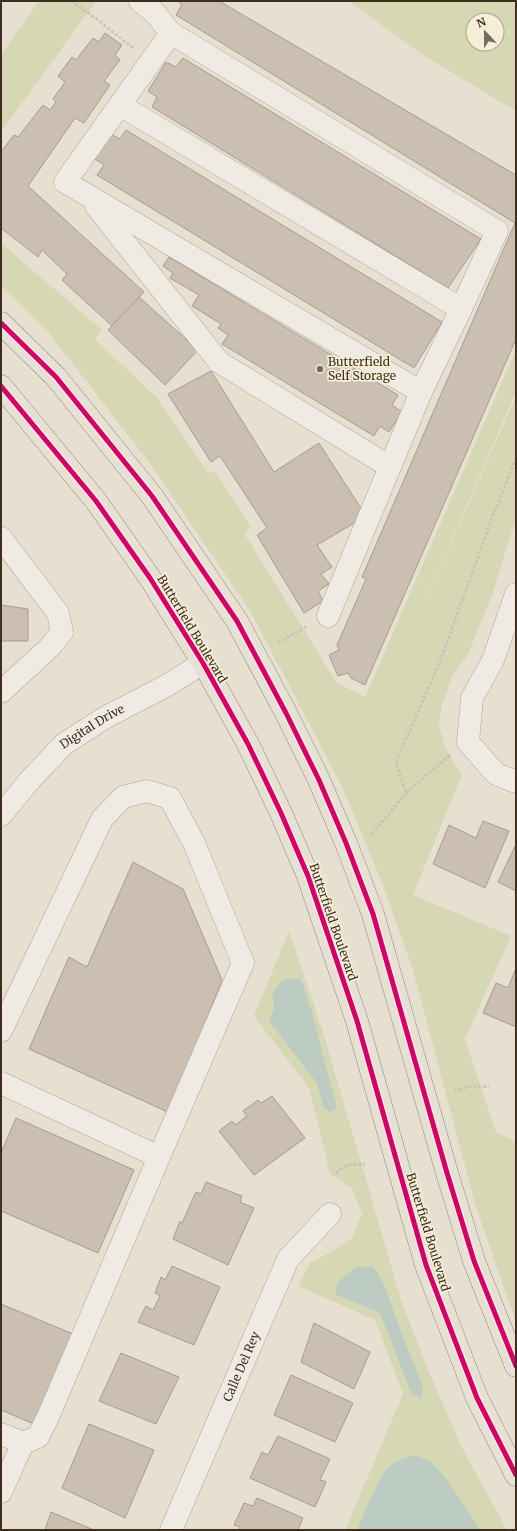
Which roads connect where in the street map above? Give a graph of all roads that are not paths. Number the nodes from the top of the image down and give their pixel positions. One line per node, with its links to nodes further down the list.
1 (140, 1): 2 (street)
2 (172, 34): 3 (street); 5 (street)
3 (120, 105): 4 (street); 5 (street)
4 (88, 196): 8 (street); 9 (street)
5 (461, 309): 8 (street)
6 (1, 323): 21 (main road)
7 (1, 386): 13 (main road, Butterfield Boulevard)
8 (421, 392): 9 (street)
9 (390, 467): 12 (street)
10 (1, 538): 14 (street)
11 (516, 594): 15 (street)
12 (320, 620)
13 (202, 663): 16 (street, Digital Drive); 24 (main road, Butterfield Boulevard)
14 (1, 692)
15 (516, 782)
16 (1, 816)
17 (1, 1031): 19 (street)
18 (1, 1083): 19 (street)
19 (159, 1157): 23 (street)
20 (330, 1214): 26 (street, Calle Del Rey)
21 (516, 1366)
22 (1, 1434): 23 (street)
23 (23, 1443): 25 (street)
24 (516, 1475)
25 (1, 1492)
26 (171, 1530)

